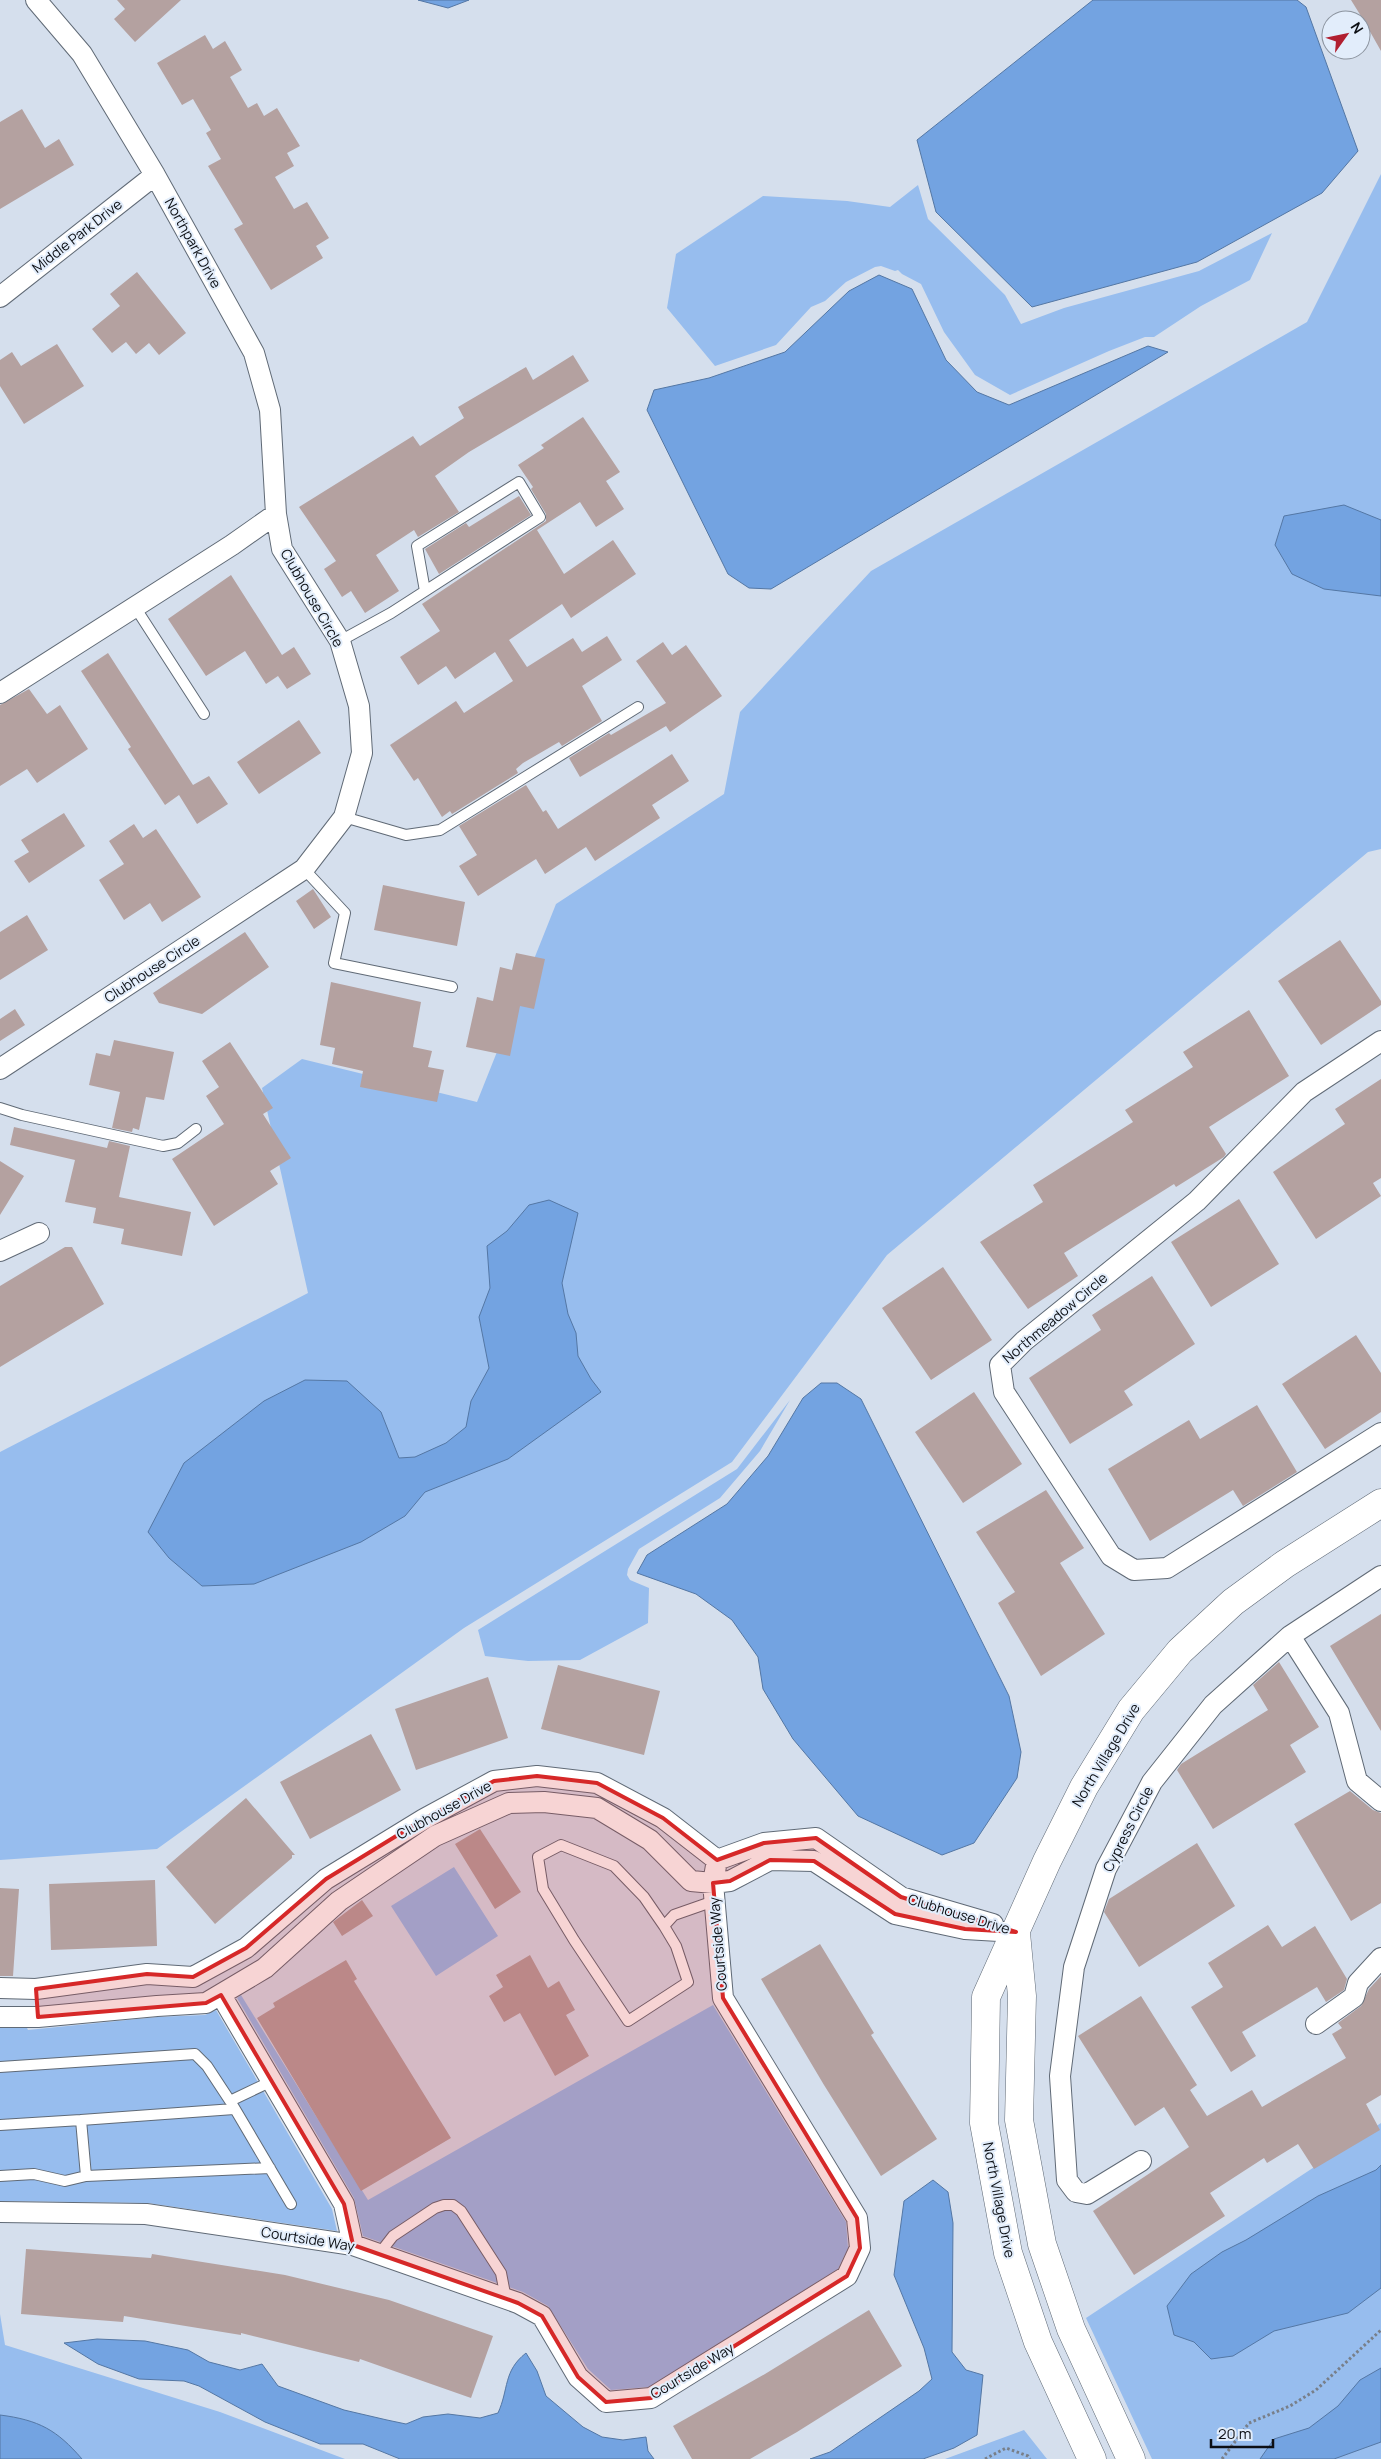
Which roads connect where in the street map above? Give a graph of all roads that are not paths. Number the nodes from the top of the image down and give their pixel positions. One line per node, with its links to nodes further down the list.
1 (36, 0): 2 (street, Northpark Drive)
2 (155, 175): 3 (street, Middle Park Drive); 4 (street, Northpark Drive)
3 (0, 297)
4 (276, 514): 6 (street); 7 (street, Clubhouse Circle)
5 (426, 591): 5 (lane); 7 (lane)
6 (135, 607): 8 (street); 10 (lane)
7 (340, 641): 11 (street, Clubhouse Circle)
8 (0, 693)
9 (638, 707): 11 (lane)
10 (204, 714)
11 (344, 817): 12 (street, Clubhouse Circle)
12 (304, 869): 13 (lane); 15 (street, Clubhouse Circle)
13 (452, 987)
14 (1381, 1041): 20 (street, Northmeadow Circle)
15 (0, 1069)
16 (0, 1108): 17 (lane)
17 (196, 1129)
18 (39, 1233): 19 (street)
19 (0, 1251)
20 (1381, 1433)
21 (1381, 1503): 28 (street, North Village Drive)
22 (1381, 1576): 23 (street, Cypress Circle)
23 (1290, 1636): 24 (street); 41 (street, Cypress Circle)
24 (1381, 1801)
25 (717, 1860): 26 (street, Courtside Way); 28 (street, Clubhouse Drive); 31 (street, Clubhouse Drive)
26 (713, 1892): 27 (lane); 28 (street, Clubhouse Drive); 32 (street, Clubhouse Drive); 49 (street, Courtside Way)
27 (664, 1926): 27 (lane)
28 (1016, 1932): 50 (street, North Village Drive); 51 (street, North Village Drive)
29 (1381, 1958): 35 (street)
30 (0, 1988): 31 (street, Clubhouse Drive)
31 (36, 1989): 34 (street)
32 (221, 1995): 34 (street, Clubhouse Drive); 37 (street)
33 (0, 2017): 34 (street, Clubhouse Drive)
34 (38, 2017)
35 (1316, 2024)
36 (0, 2067): 38 (lane)
37 (272, 2081): 38 (lane); 47 (street)
38 (232, 2105): 39 (lane); 42 (lane)
39 (81, 2120): 40 (lane); 44 (lane)
40 (0, 2125)
41 (1142, 2161)
42 (270, 2168): 44 (lane); 45 (lane)
43 (0, 2176): 44 (lane)
44 (86, 2176)
45 (291, 2204)
46 (0, 2212): 47 (street, Courtside Way)
47 (353, 2245): 48 (street, Courtside Way)
48 (380, 2254): 49 (street, Courtside Way); 49 (lane)
49 (506, 2299)
50 (1092, 2459)
51 (1131, 2459)

